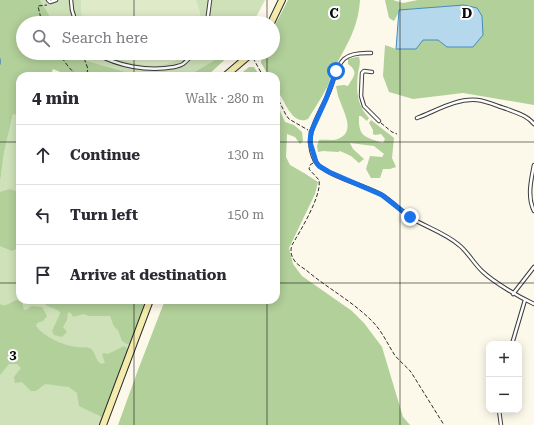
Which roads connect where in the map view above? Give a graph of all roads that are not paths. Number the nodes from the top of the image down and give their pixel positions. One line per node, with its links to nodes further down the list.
1 (56, 0): 5 (lane)
2 (71, 0): 6 (lane)
3 (210, 0): 7 (lane)
4 (282, 0): 8 (main road)
5 (49, 1)
6 (74, 16)
7 (208, 16)
8 (274, 16)
9 (371, 53): 21 (lane)
10 (111, 60): 11 (lane)
11 (187, 60)
12 (244, 60): 13 (main road)
13 (230, 72)
14 (372, 72): 16 (lane)
15 (417, 118): 17 (lane)
16 (379, 122)
17 (534, 124)
18 (534, 166): 19 (lane)
19 (534, 211)
20 (534, 267): 21 (lane)
21 (514, 294): 22 (lane)
22 (525, 300): 24 (lane); 25 (lane)
23 (148, 304): 27 (main road)
24 (534, 304)
25 (513, 341)
26 (499, 413): 28 (lane)
27 (103, 425)
28 (501, 425)

